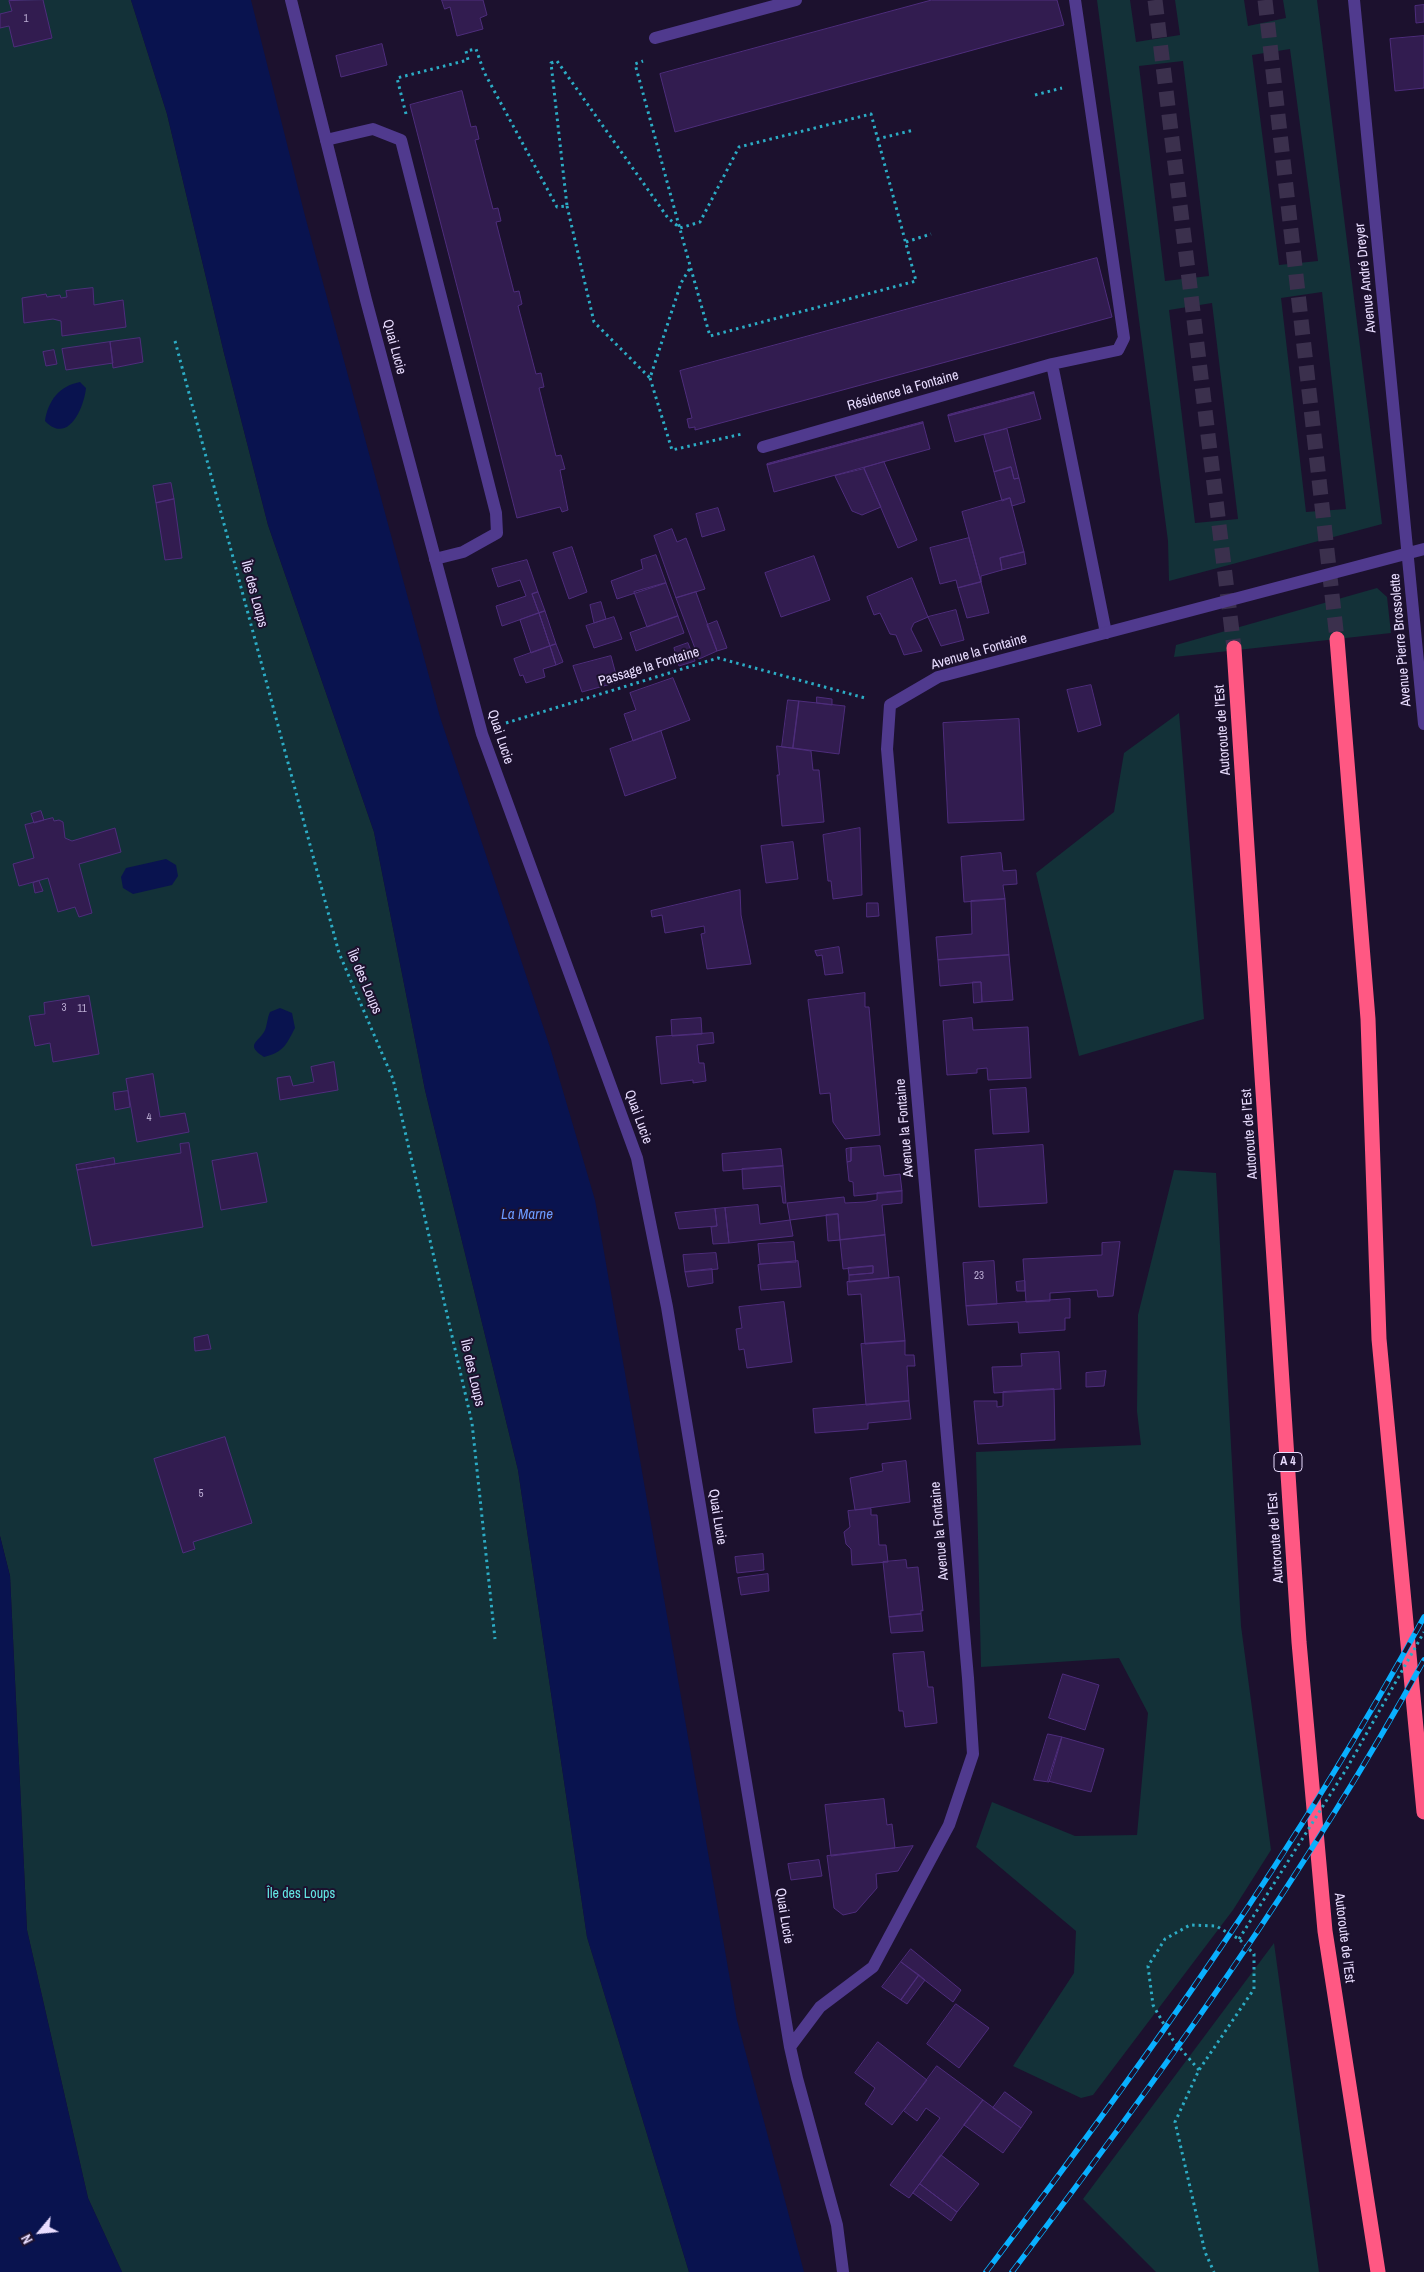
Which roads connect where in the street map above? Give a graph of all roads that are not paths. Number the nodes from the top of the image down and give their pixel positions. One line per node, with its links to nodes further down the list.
1 (291, 0): 6 (street, Quai Lucie)
2 (796, 0): 5 (street)
3 (1076, 0): 7 (street, Résidence la Fontaine)
4 (1354, 0): 10 (street, Avenue André Dreyer)
5 (655, 38)
6 (326, 140): 11 (street, Quai Lucie); 11 (street)
7 (1052, 364): 8 (street, Résidence la Fontaine); 12 (street)
8 (763, 447)
9 (1424, 550): 10 (street, Avenue la Fontaine)
10 (1408, 553): 12 (street, Avenue la Fontaine); 15 (street, Avenue Pierre Brossolette)
11 (436, 559): 17 (street, Quai Lucie)
12 (1106, 633): 17 (street, Avenue la Fontaine)
13 (1337, 639): 16 (highway)
14 (1234, 648): 19 (highway, Autoroute de l’Est / A 4)
15 (1424, 724)
16 (1424, 1812)
17 (790, 2047): 18 (street, Quai Lucie)
18 (842, 2272)
19 (1378, 2272)

